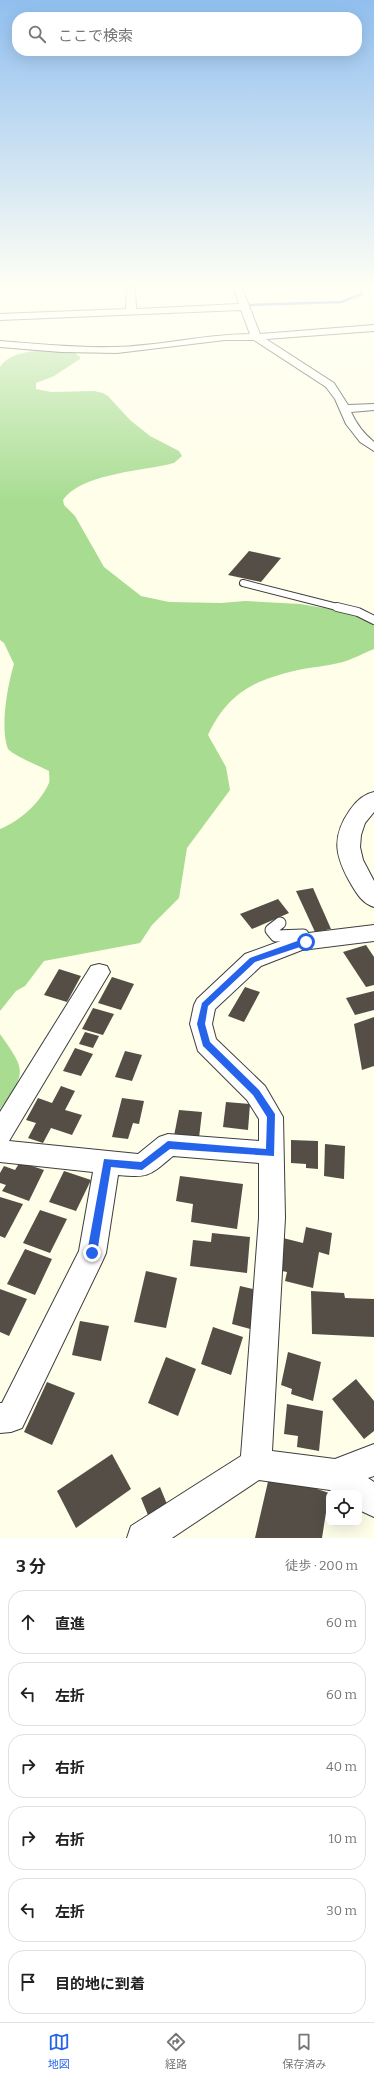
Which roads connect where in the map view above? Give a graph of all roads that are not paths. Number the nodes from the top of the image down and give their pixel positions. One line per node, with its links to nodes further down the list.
1 (291, 360): 3 (street)
2 (374, 407): 3 (street)
3 (345, 409): 4 (street)
4 (374, 447)
5 (243, 583): 6 (lane)
6 (374, 620)
7 (374, 799): 8 (street)
8 (374, 898)
9 (280, 923): 11 (lane)
10 (374, 933): 11 (street)
11 (306, 942): 15 (street)
12 (99, 972): 13 (street)
13 (0, 1134)
14 (0, 1151): 16 (street)
15 (271, 1153): 16 (street); 19 (street)
16 (107, 1162): 17 (street)
17 (0, 1418)
18 (374, 1460): 20 (street)
19 (256, 1464): 20 (street); 22 (street)
20 (335, 1475): 21 (street)
21 (374, 1501)
22 (144, 1538)

